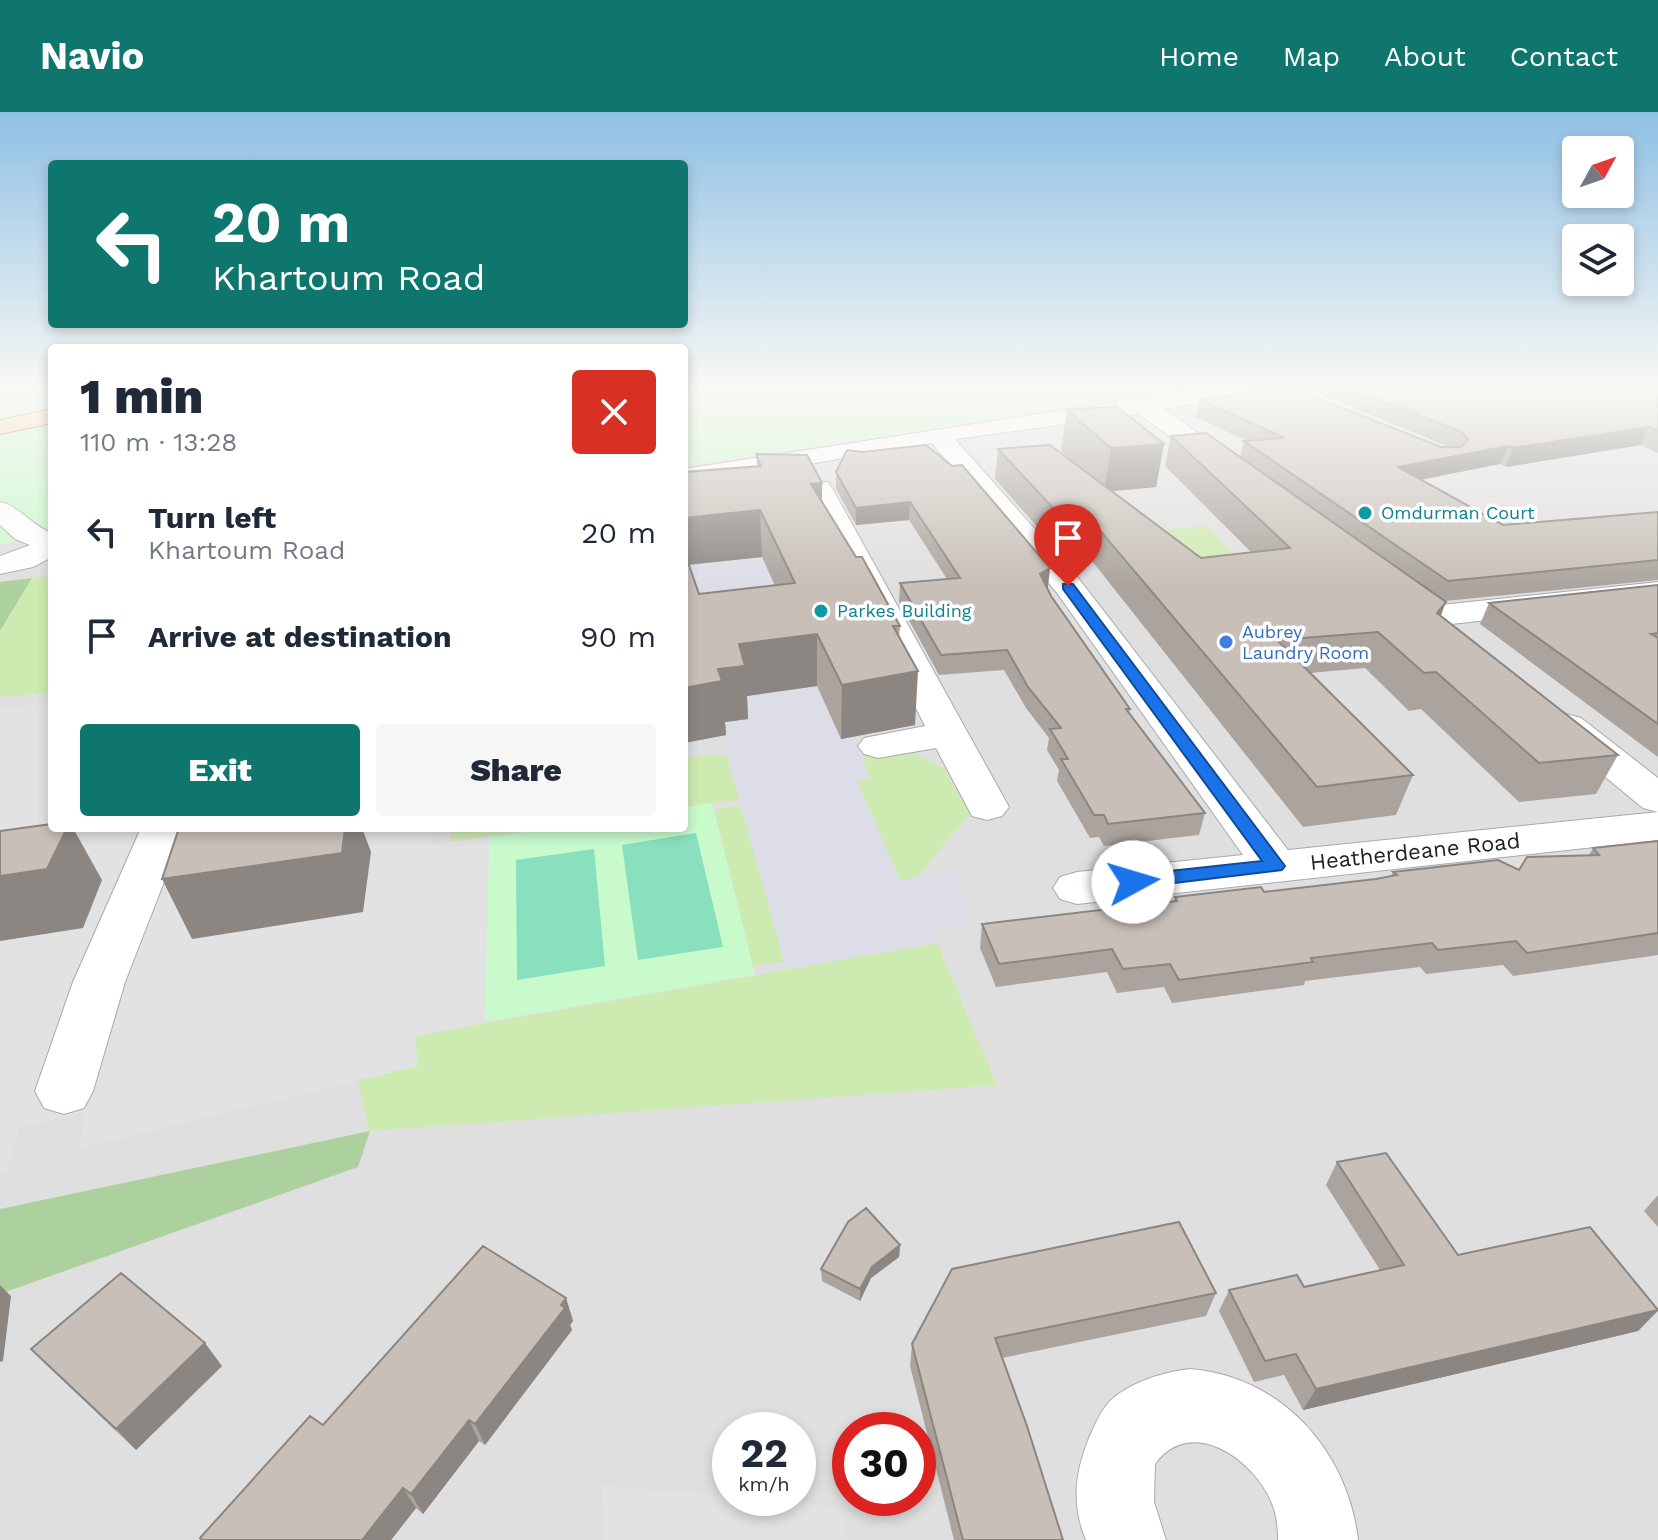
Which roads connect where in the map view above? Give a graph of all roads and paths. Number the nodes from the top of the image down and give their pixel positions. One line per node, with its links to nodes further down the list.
1 (838, 455): 5 (street)
2 (955, 455): 20 (street)
3 (1212, 455): 6 (street)
4 (688, 477): 5 (street)
5 (771, 482): 14 (street)
6 (1252, 483)
7 (0, 510): 8 (street)
8 (48, 543)
9 (48, 547): 10 (street)
10 (0, 565)
11 (1658, 592): 12 (street)
12 (1462, 641)
13 (1545, 708): 16 (street)
14 (947, 734): 15 (street); 17 (street)
15 (878, 746)
16 (1658, 799)
17 (987, 807)
18 (1658, 826): 20 (street, Heatherdeane Road)
19 (161, 832): 22 (street)
20 (1275, 866): 21 (street, Heatherdeane Road)
21 (1077, 888)
22 (64, 1091)
23 (1126, 1540): 24 (street)
24 (1318, 1540)

